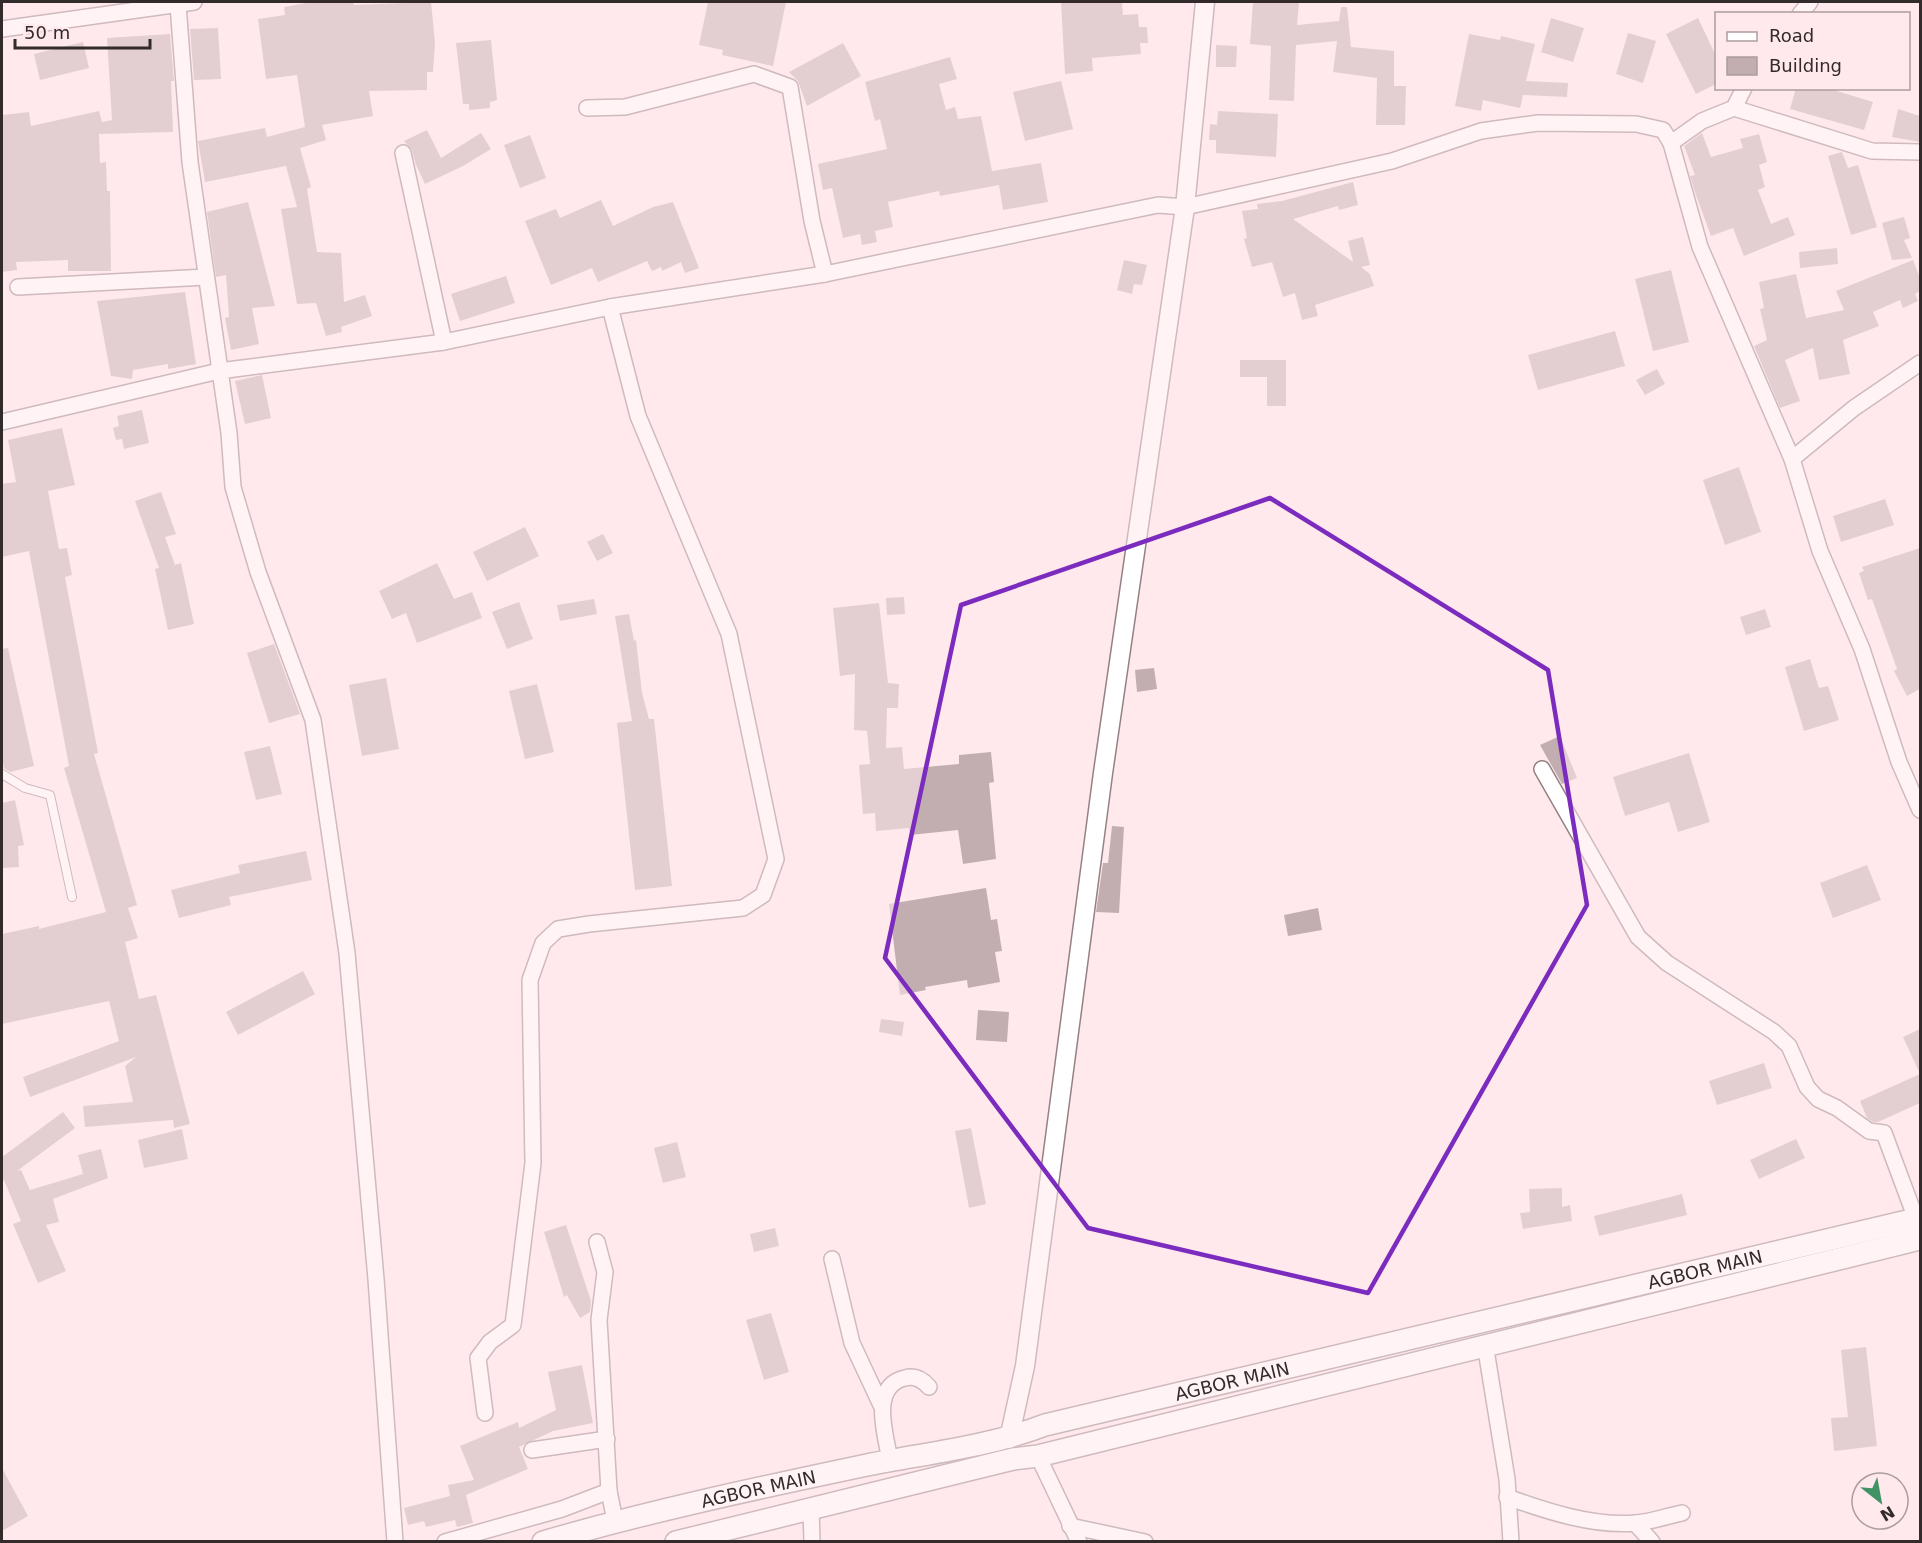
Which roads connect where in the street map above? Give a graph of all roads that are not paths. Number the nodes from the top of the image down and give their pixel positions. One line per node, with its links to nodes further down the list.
1 (194, 2): 3 (street)
2 (1205, 2): 11 (street)
3 (178, 5): 4 (street); 13 (street)
4 (2, 29)
5 (1743, 90): 7 (street)
6 (587, 108): 12 (street)
7 (1734, 108): 8 (street); 9 (street)
8 (1671, 143): 11 (street); 20 (street)
9 (1920, 152)
10 (403, 153): 16 (street)
11 (1185, 207): 12 (street); 36 (street)
12 (825, 274): 15 (street)
13 (206, 277): 14 (street); 18 (street)
14 (18, 287)
15 (610, 308): 16 (street); 34 (street)
16 (444, 342): 18 (street)
17 (1920, 363): 20 (street)
18 (219, 372): 19 (street); 47 (street)
19 (2, 422)
20 (1792, 459): 23 (street)
21 (1542, 769): 26 (street)
22 (2, 774): 25 (lane)
23 (1915, 780): 24 (street)
24 (1920, 810)
25 (72, 897)
26 (1919, 1225): 29 (main road, AGBOR MAIN); 30 (main road, AGBOR MAIN)
27 (597, 1242): 35 (street)
28 (832, 1259): 33 (street)
29 (1485, 1344): 32 (main road, AGBOR MAIN); 41 (street)
30 (1260, 1376): 32 (main road); 36 (main road, AGBOR MAIN)
31 (929, 1388): 33 (street)
32 (1263, 1399): 38 (main road, AGBOR MAIN)
33 (881, 1405): 39 (street)
34 (485, 1413)
35 (606, 1439): 37 (street); 40 (street)
36 (1009, 1439): 39 (main road, AGBOR MAIN)
37 (532, 1450)
38 (1038, 1456): 42 (main road, AGBOR MAIN); 46 (street)
39 (890, 1461): 44 (main road, AGBOR MAIN)
40 (609, 1491): 44 (street); 48 (street)
41 (1507, 1497): 45 (street); 54 (street)
42 (811, 1508): 50 (main road, AGBOR MAIN); 51 (street)
43 (1682, 1513): 45 (street)
44 (615, 1521): 49 (main road, AGBOR MAIN)
45 (1635, 1523): 55 (street)
46 (1070, 1526): 52 (street); 53 (street)
47 (395, 1542)
48 (445, 1542)
49 (543, 1542)
50 (676, 1542)
51 (812, 1542)
52 (1079, 1542)
53 (1145, 1542)
54 (1511, 1542)
55 (1652, 1542)

